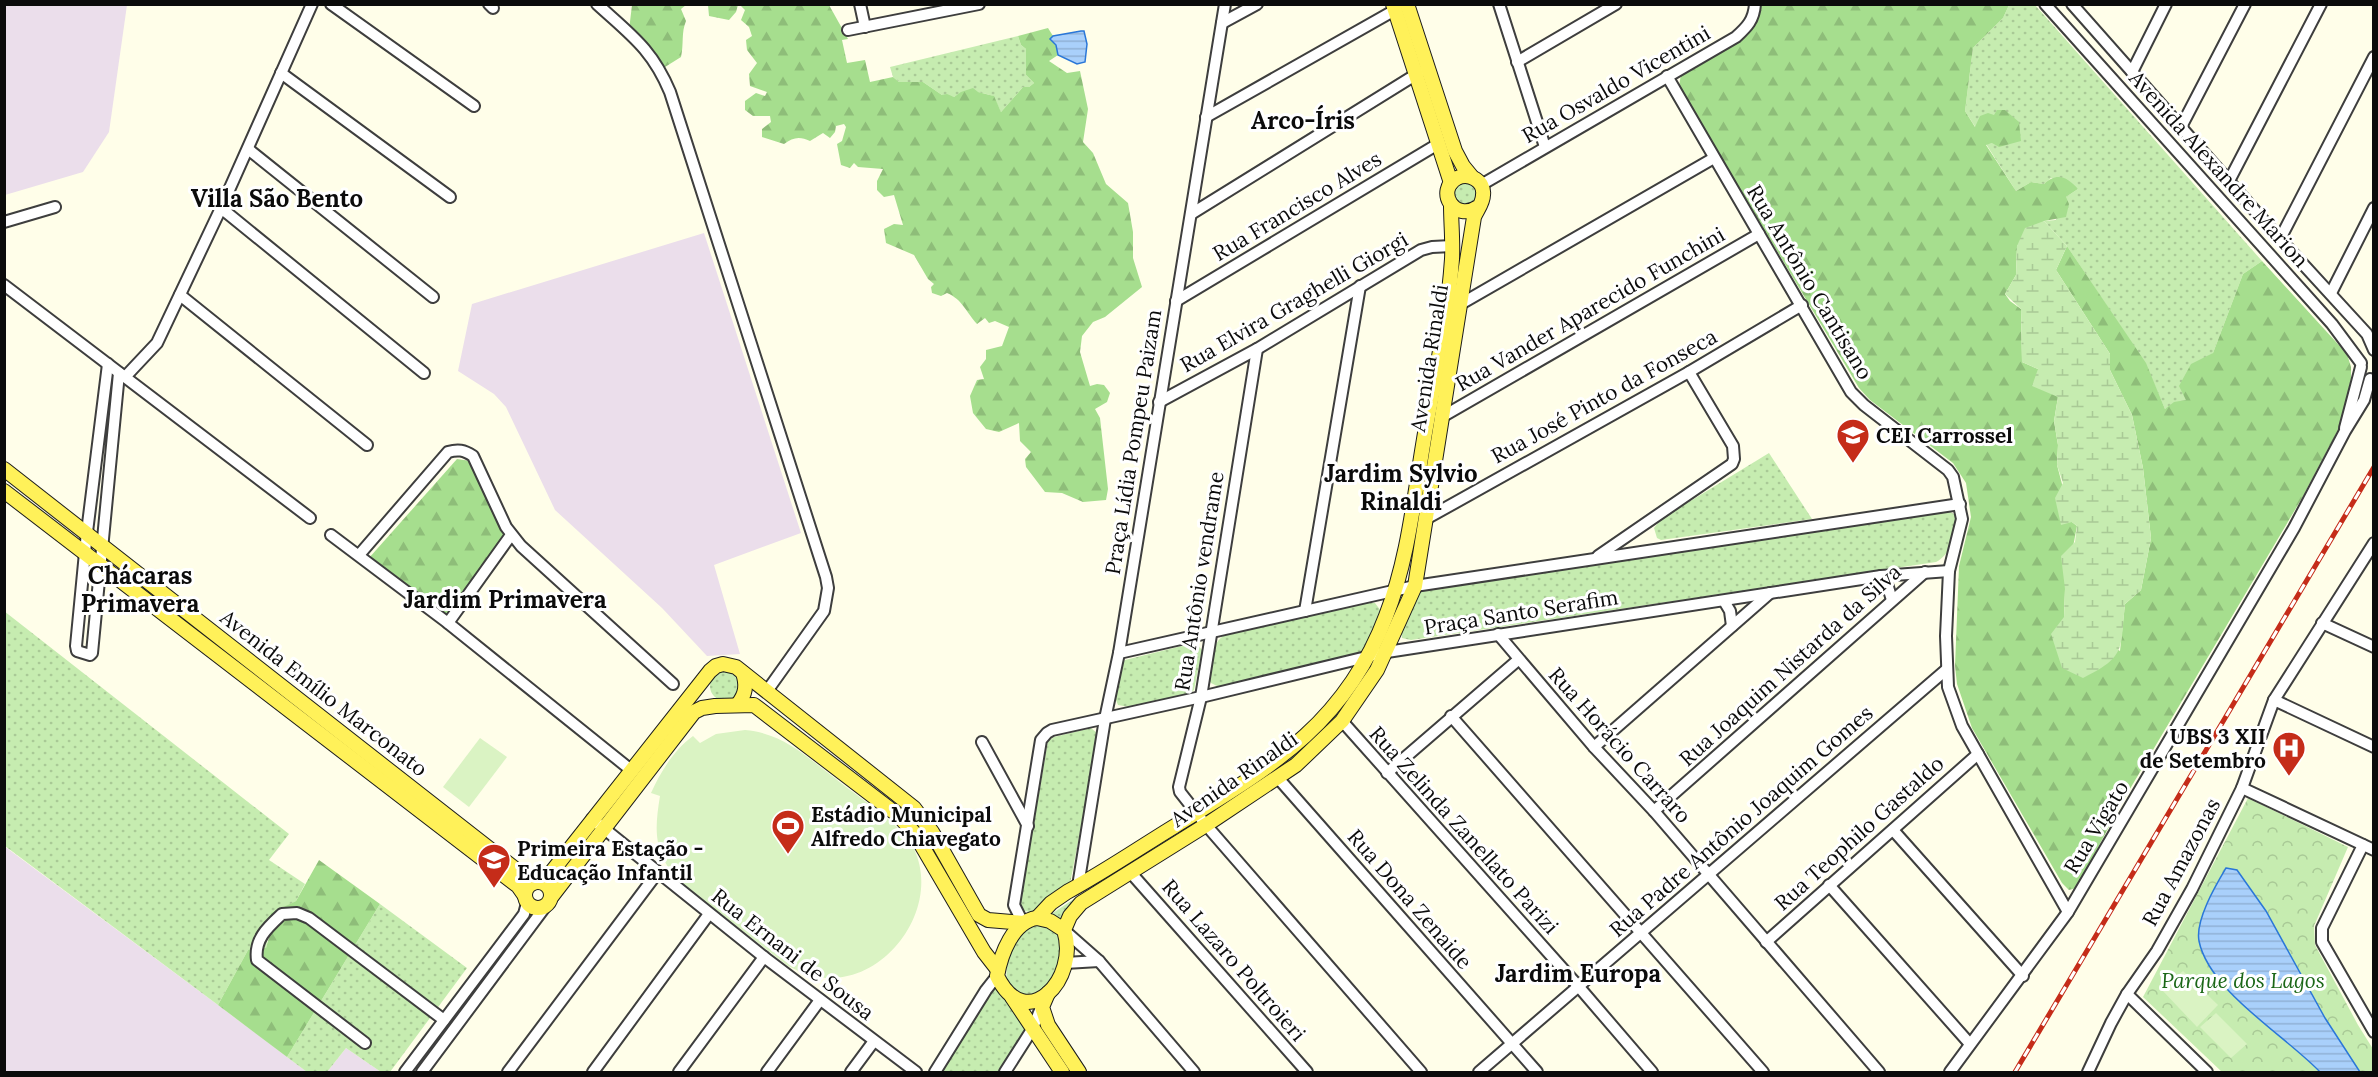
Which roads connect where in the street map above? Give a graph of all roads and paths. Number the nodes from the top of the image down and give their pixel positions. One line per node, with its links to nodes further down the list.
1 (312, 4): 25 (street)
2 (331, 4): 27 (street)
3 (597, 4): 103 (street)
4 (860, 4): 19 (street)
5 (979, 4): 19 (street)
6 (1225, 4): 18 (street, Praça Lídia Pompeu Paizam)
7 (1257, 4): 18 (street)
8 (1499, 4): 22 (street)
9 (1616, 4): 17 (street)
10 (1755, 4): 26 (street, Rua Osvaldo Vicentini)
11 (2045, 4): 59 (street, Avenida Alexandre Marion)
12 (2166, 4): 24 (street)
13 (2245, 4): 29 (street)
14 (2321, 4): 35 (street)
15 (1398, 6): 23 (main road); 28 (street)
16 (2079, 7): 24 (street, Avenida Alexandre Marion)
17 (1597, 10): 22 (street)
18 (1222, 23): 28 (street, Praça Lídia Pompeu Paizam)
19 (865, 27): 20 (street)
20 (848, 30)
21 (2373, 57): 46 (street)
22 (1517, 62): 31 (street)
23 (1421, 71): 30 (main road); 34 (main road); 43 (street)
24 (2132, 72): 29 (street, Avenida Alexandre Marion)
25 (281, 73): 32 (street); 37 (street)
26 (1667, 76): 31 (street, Rua Osvaldo Vicentini); 33 (street, Rua Antônio Cantisano)
27 (474, 106)
28 (1206, 117): 43 (street, Praça Lídia Pompeu Paizam)
29 (2181, 128): 35 (street, Avenida Alexandre Marion)
30 (1438, 144): 36 (main road); 53 (street, Rua Francisco Alves)
31 (1545, 147): 34 (street, Rua Osvaldo Vicentini)
32 (248, 149): 41 (street); 52 (street)
33 (1714, 158): 45 (street, Rua Antônio Cantisano); 54 (street)
34 (1477, 181): 36 (main road); 40 (main road)
35 (2229, 181): 46 (street, Avenida Alexandre Marion)
36 (1451, 183): 38 (main road)
37 (450, 197)
38 (1451, 205): 40 (main road); 47 (main road, Avenida Rinaldi)
39 (55, 207): 44 (street)
40 (1478, 207): 54 (main road, Avenida Rinaldi)
41 (221, 208): 51 (street); 61 (street)
42 (2373, 208): 50 (street)
43 (1191, 214): 53 (street, Praça Lídia Pompeu Paizam)
44 (4, 222)
45 (1759, 234): 55 (street, Rua Antônio Cantisano); 65 (street, Rua Vander Aparecido Funchini)
46 (2280, 239): 50 (street, Avenida Alexandre Marion)
47 (1452, 246): 49 (street, Rua Elvira Graghelli Giorgi); 84 (main road, Avenida Rinaldi)
48 (4, 285): 58 (street)
49 (1360, 286): 56 (street, Rua Elvira Graghelli Giorgi); 88 (street)
50 (2331, 293): 57 (street, Avenida Alexandre Marion)
51 (180, 295): 62 (street); 67 (street)
52 (433, 297)
53 (1176, 301): 64 (street, Praça Lídia Pompeu Paizam)
54 (1459, 305): 65 (main road, Avenida Rinaldi)
55 (1802, 305): 60 (street, Rua José Pinto da Fonseca); 70 (street, Rua Antônio Cantisano)
56 (1257, 349): 64 (street, Rua Elvira Graghelli Giorgi); 92 (street, Rua Antônio vendrame)
57 (2373, 351): 59 (street)
58 (108, 364): 62 (street); 75 (street)
59 (2361, 365): 63 (street, Avenida Alexandre Marion); 66 (street, Rua Vigato)
60 (1689, 372): 72 (street, Rua José Pinto da Fonseca); 79 (street)
61 (424, 373)
62 (122, 375): 71 (street); 77 (street)
63 (2372, 380): 66 (street, Rua Vigato)
64 (1159, 402): 96 (street, Praça Lídia Pompeu Paizam)
65 (1440, 418): 72 (main road, Avenida Rinaldi)
66 (2345, 431): 136 (street, Rua Vigato)
67 (367, 445)
68 (4, 469): 75 (main road, Avenida Emílio Marconato)
69 (4, 491): 75 (main road, Avenida Emílio Marconato)
70 (1960, 504): 79 (street, Praça Santo Serafim); 80 (street, Rua Antônio Cantisano)
71 (310, 518)
72 (1424, 520): 83 (main road, Avenida Rinaldi)
73 (330, 534): 78 (street)
74 (511, 535): 78 (street); 89 (street); 102 (street)
75 (85, 542): 77 (main road, Avenida Emílio Marconato); 77 (main road, Avenida Emílio Marconato); 77 (street)
76 (2372, 547): 90 (street, Rua Amazonas)
77 (102, 554): 131 (main road, Avenida Emílio Marconato); 134 (main road, Avenida Emílio Marconato)
78 (359, 555): 89 (street)
79 (1595, 558): 83 (street, Praça Santo Serafim)
80 (1949, 571): 81 (street, Praça Santo Serafim); 99 (street, Rua Antônio Cantisano)
81 (1924, 572): 82 (street, Praça Santo Serafim); 86 (street, Rua Joaquim Nistarda da Silva)
82 (1881, 576): 85 (street, Praça Santo Serafim); 86 (street)
83 (1415, 586): 84 (street, Praça Santo Serafim); 95 (main road, Avenida Rinaldi)
84 (1395, 592): 88 (street, Praça Santo Serafim); 97 (main road, Avenida Rinaldi)
85 (1770, 593): 87 (street, Praça Santo Serafim); 91 (street)
86 (1892, 600): 119 (street, Rua Joaquim Nistarda da Silva)
87 (1724, 601): 91 (street); 93 (street, Praça Santo Serafim)
88 (1305, 611): 92 (street, Praça Santo Serafim)
89 (448, 623): 115 (street)
90 (2322, 623): 94 (street); 105 (street, Rua Amazonas)
91 (1732, 626): 112 (street)
92 (1211, 633): 96 (street, Praça Santo Serafim); 104 (street, Rua Antônio vendrame)
93 (1498, 634): 95 (street, Praça Santo Serafim); 98 (street, Rua Horácio Carraro)
94 (2373, 647)
95 (1387, 652): 97 (street, Praça Santo Serafim); 110 (main road, Avenida Rinaldi)
96 (1119, 653): 109 (street, Praça Lídia Pompeu Paizam)
97 (1368, 658): 104 (street, Praça Santo Serafim); 120 (main road, Avenida Rinaldi)
98 (1518, 660): 108 (street); 112 (street, Rua Horácio Carraro)
99 (1947, 669): 114 (street, Rua Antônio Cantisano); 130 (street, Rua Padre Antônio Joaquim Gomes)
100 (743, 673): 101 (main road); 103 (main road); 106 (main road)
101 (705, 678): 107 (main road); 115 (main road)
102 (673, 684)
103 (767, 691): 139 (main road)
104 (1201, 697): 109 (street, Praça Santo Serafim); 120 (street, Rua Antônio vendrame)
105 (2274, 699): 113 (street); 118 (street, Rua Amazonas)
106 (738, 704): 107 (main road); 146 (main road)
107 (715, 706): 124 (main road)
108 (1451, 716): 116 (street); 141 (street)
109 (1104, 719): 123 (street, Praça Santo Serafim); 133 (street, Praça Lídia Pompeu Paizam)
110 (1342, 722): 116 (street, Rua Zelinda Zanellato Parizi); 117 (main road, Avenida Rinaldi)
111 (982, 742): 123 (street)
112 (1594, 747): 119 (street, Rua Horácio Carraro)
113 (2373, 747)
114 (1978, 754): 125 (street, Rua Teophilo Gastaldo); 136 (street, Rua Antônio Cantisano)
115 (631, 770): 121 (main road)
116 (1387, 773): 148 (street, Rua Zelinda Zanellato Parizi)
117 (1278, 778): 122 (main road, Avenida Rinaldi); 158 (street, Rua Dona Zenaide)
118 (2242, 788): 126 (street); 149 (street, Rua Amazonas)
119 (1654, 811): 130 (street, Rua Horácio Carraro)
120 (1197, 813): 122 (street, Rua Antônio vendrame); 133 (main road, Avenida Rinaldi)
121 (592, 819): 124 (street, Rua Ernani de Sousa); 131 (main road)
122 (1206, 825): 129 (main road, Avenida Rinaldi); 174 (street, Rua Antônio vendrame)
123 (1028, 826): 139 (street)
124 (604, 829): 128 (street, Rua Ernani de Sousa); 135 (main road)
125 (1893, 830): 132 (street, Rua Teophilo Gastaldo); 147 (street)
126 (2363, 844): 127 (street); 155 (street)
127 (2373, 850)
128 (657, 872): 137 (street, Rua Ernani de Sousa); 162 (street)
129 (1131, 873): 140 (main road, Avenida Rinaldi); 173 (street, Rua Lazaro Poltroieri)
130 (1709, 874): 141 (street, Rua Padre Antônio Joaquim Gomes); 142 (street, Rua Horácio Carraro)
131 (536, 882): 134 (main road); 135 (main road)
132 (1829, 885): 142 (street, Rua Teophilo Gastaldo); 159 (street)
133 (1078, 886): 138 (main road, Avenida Rinaldi)
134 (526, 899): 135 (main road); 153 (street)
135 (548, 902): 161 (street)
136 (2068, 912): 147 (street, Rua Vigato)
137 (709, 914): 143 (street, Rua Ernani de Sousa); 163 (street)
138 (1037, 918): 139 (main road, Avenida Rinaldi); 140 (main road)
139 (1023, 923): 146 (main road)
140 (1064, 930): 144 (street); 145 (main road)
141 (1642, 932): 148 (street, Rua Padre Antônio Joaquim Gomes); 178 (street)
142 (1766, 942): 179 (street, Rua Horácio Carraro)
143 (764, 957): 152 (street, Rua Ernani de Sousa); 164 (street)
144 (1099, 961): 145 (street); 172 (street)
145 (1065, 963): 151 (main road)
146 (998, 973): 150 (main road); 168 (street)
147 (2023, 976): 159 (street, Rua Vigato)
148 (1579, 987): 158 (street, Rua Padre Antônio Joaquim Gomes); 177 (street, Rua Zelinda Zanellato Parizi)
149 (2127, 994): 181 (street, Rua Amazonas); 182 (street)
150 (1012, 997): 151 (main road); 154 (main road)
151 (1046, 998): 154 (street); 171 (main road)
152 (820, 1000): 156 (street, Rua Ernani de Sousa); 165 (street)
153 (444, 1020): 157 (street); 160 (street)
154 (1033, 1028): 169 (street); 170 (main road)
155 (2373, 1032)
156 (874, 1041): 166 (street); 167 (street, Rua Ernani de Sousa)
157 (365, 1043)
158 (1512, 1044): 175 (street, Rua Padre Antônio Joaquim Gomes); 176 (street, Rua Dona Zenaide)
159 (1970, 1044): 180 (street, Rua Vigato)
160 (405, 1072)
161 (422, 1072)
162 (508, 1072)
163 (593, 1072)
164 (679, 1072)
165 (767, 1072)
166 (851, 1072)
167 (916, 1072)
168 (934, 1072)
169 (1005, 1072)
170 (1062, 1072)
171 (1079, 1072)
172 (1194, 1072)
173 (1307, 1072)
174 (1421, 1072)
175 (1479, 1072)
176 (1537, 1072)
177 (1652, 1072)
178 (1763, 1072)
179 (1879, 1072)
180 (1950, 1072)
181 (2088, 1072)
182 (2207, 1072)

